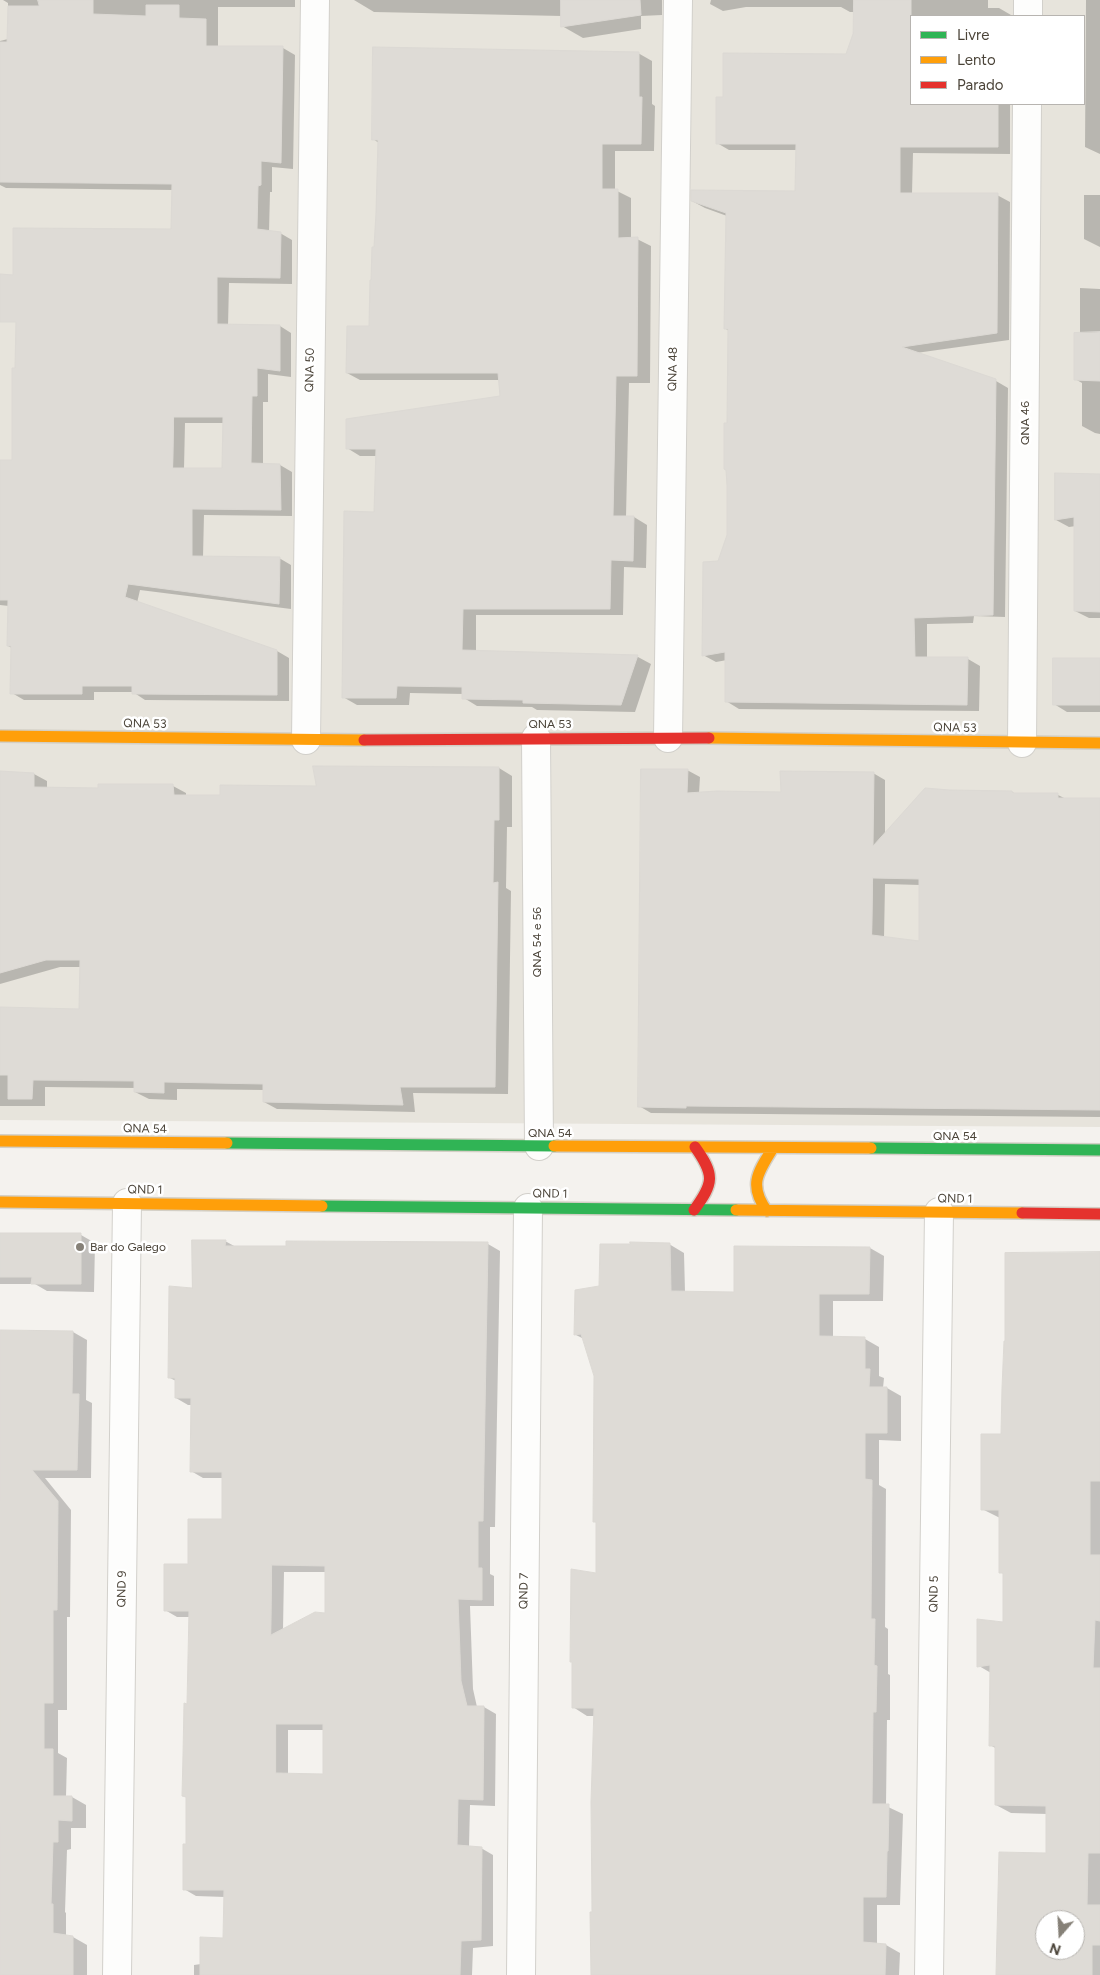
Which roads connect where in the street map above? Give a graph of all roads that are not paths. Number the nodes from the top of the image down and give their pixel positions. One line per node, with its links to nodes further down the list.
1 (315, 0): 9 (street, QNA 50)
2 (678, 0): 8 (street, QNA 48)
3 (1028, 0): 4 (street)
4 (1028, 15)
5 (1028, 105): 10 (street, QNA 46)
6 (0, 736): 9 (main road, QNA 53)
7 (536, 738): 8 (main road, QNA 53); 9 (main road, QNA 53); 13 (street, QNA 54 e 56)
8 (668, 738): 10 (main road, QNA 53)
9 (306, 740)
10 (1022, 743): 11 (main road, QNA 53)
11 (1100, 743)
12 (0, 1141): 13 (main road, QNA 54)
13 (539, 1146): 14 (main road, QNA 54)
14 (695, 1147): 15 (main road, QNA 54); 20 (main road)
15 (773, 1148): 16 (main road, QNA 54); 21 (main road)
16 (1100, 1150)
17 (0, 1202): 18 (main road, QND 1)
18 (127, 1203): 19 (main road, QND 1); 24 (street, QND 9)
19 (528, 1208): 20 (main road, QND 1); 25 (street, QND 7)
20 (694, 1210): 21 (main road, QND 1)
21 (767, 1211): 22 (main road, QND 1)
22 (939, 1212): 23 (main road, QND 1); 26 (street, QND 5)
23 (1100, 1214)
24 (117, 1975)
25 (521, 1975)
26 (929, 1975)

